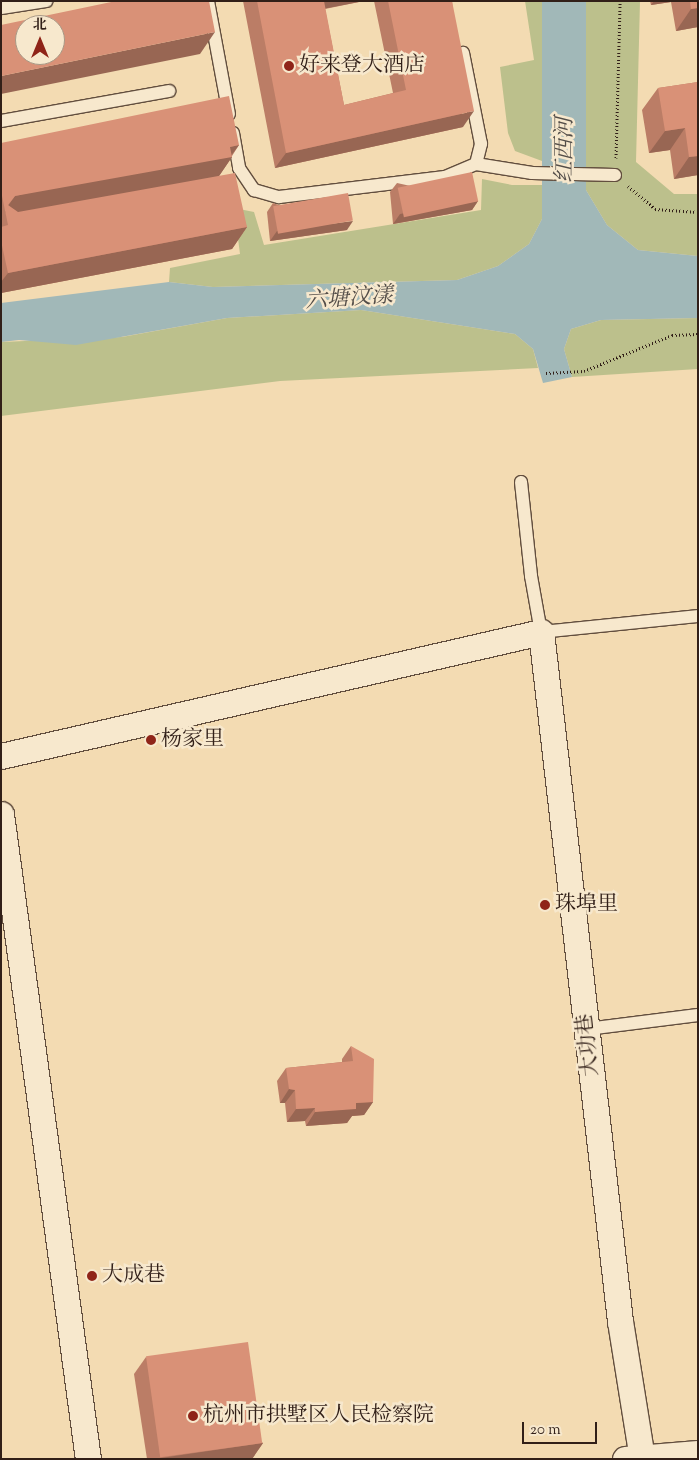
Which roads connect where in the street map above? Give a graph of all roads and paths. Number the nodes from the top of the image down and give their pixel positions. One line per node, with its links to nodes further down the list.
1 (46, 1): 4 (lane)
2 (208, 1): 8 (lane)
3 (620, 1): 9 (path)
4 (1, 8)
5 (460, 39): 8 (lane)
6 (169, 91): 7 (lane)
7 (1, 121)
8 (476, 164): 9 (lane)
9 (615, 175): 10 (path)
10 (698, 212)
11 (698, 334): 12 (path)
12 (546, 373)
13 (521, 482): 15 (lane)
14 (698, 616): 15 (lane)
15 (542, 632): 16 (street); 19 (street, 大功巷)
16 (1, 756)
17 (1, 814): 22 (street)
18 (698, 1015): 19 (lane)
19 (587, 1029): 21 (street, 大功巷)
20 (698, 1453): 21 (street)
21 (636, 1458)
22 (88, 1459)

